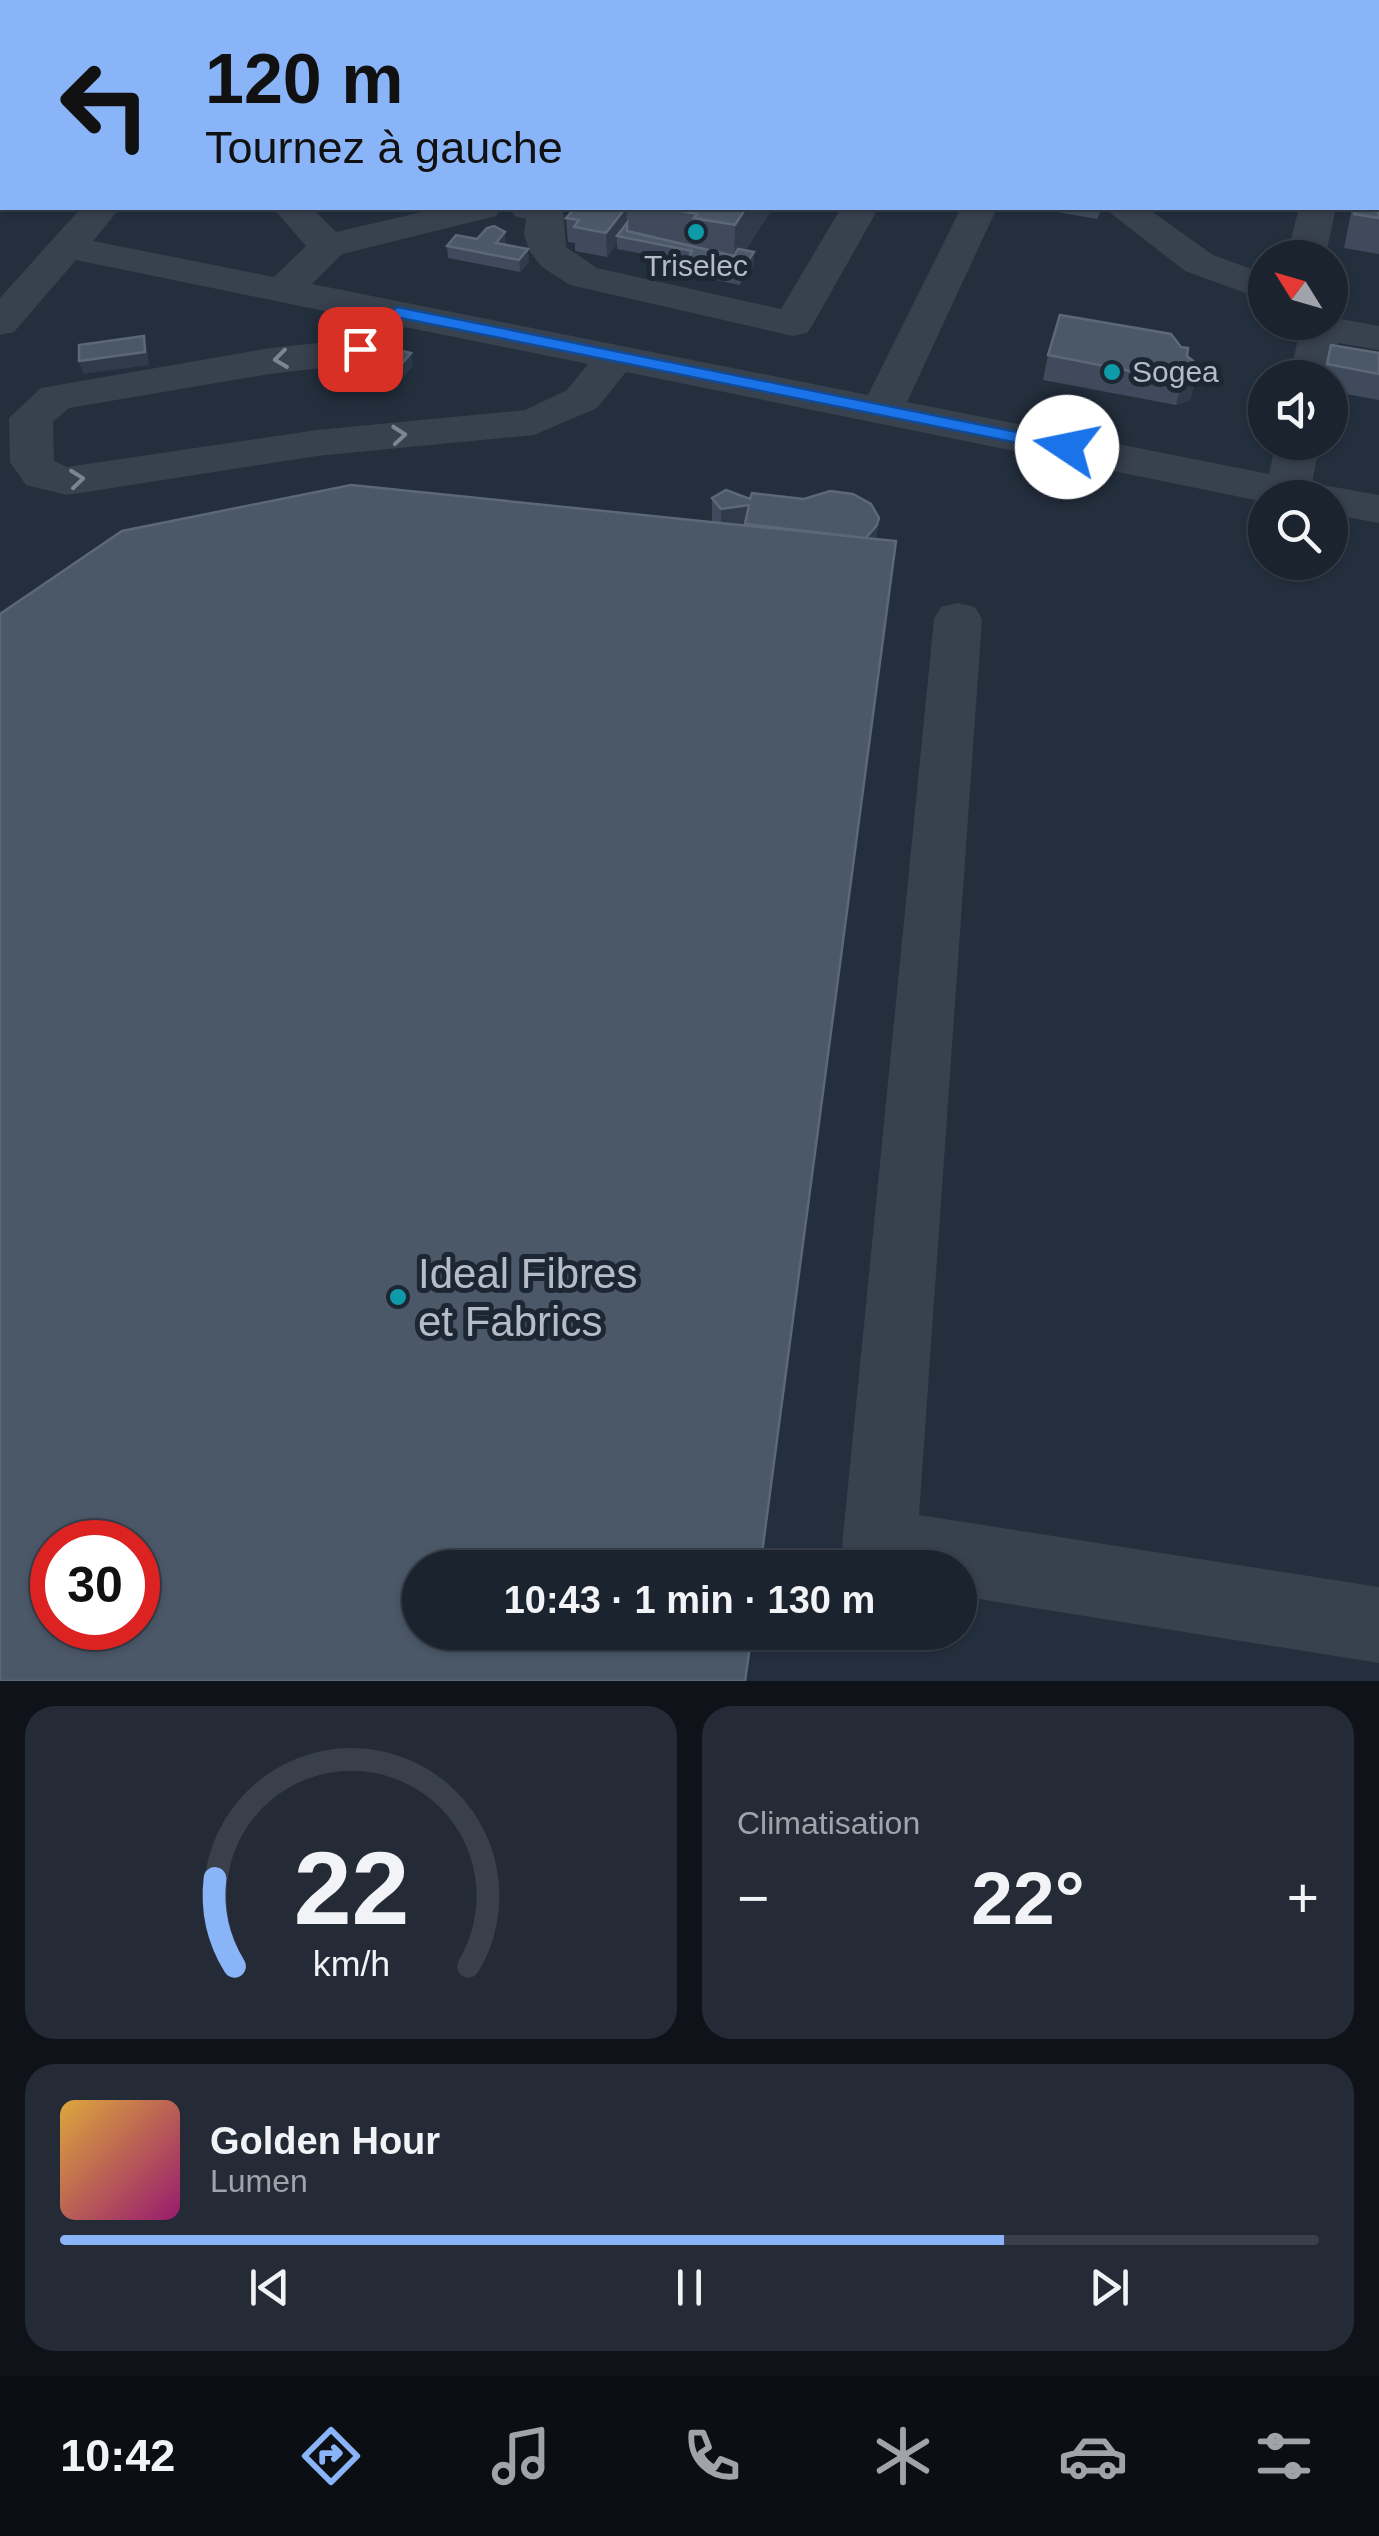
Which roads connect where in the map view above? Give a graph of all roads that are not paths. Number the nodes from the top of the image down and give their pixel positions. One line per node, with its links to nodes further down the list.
1 (100, 210): 11 (street)
2 (294, 210): 10 (street)
3 (475, 210): 10 (street)
4 (543, 210): 5 (street)
5 (858, 210)
6 (978, 210): 21 (street)
7 (1126, 210): 12 (street)
8 (1317, 210): 9 (street)
9 (1309, 240)
10 (328, 246): 13 (street)
11 (67, 247): 13 (street); 17 (street)
12 (1248, 282)
13 (284, 289): 16 (street)
14 (1348, 304): 15 (street)
15 (1379, 310)
16 (397, 312): 19 (street); 19 (street, one-way to 19)
17 (0, 323)
18 (1379, 338): 20 (street)
19 (618, 356): 21 (street)
20 (1314, 360)
21 (882, 410): 22 (street)
22 (1248, 483)
23 (1348, 504): 24 (street)
24 (1379, 510)
25 (958, 618): 26 (street)
26 (1379, 1625)

